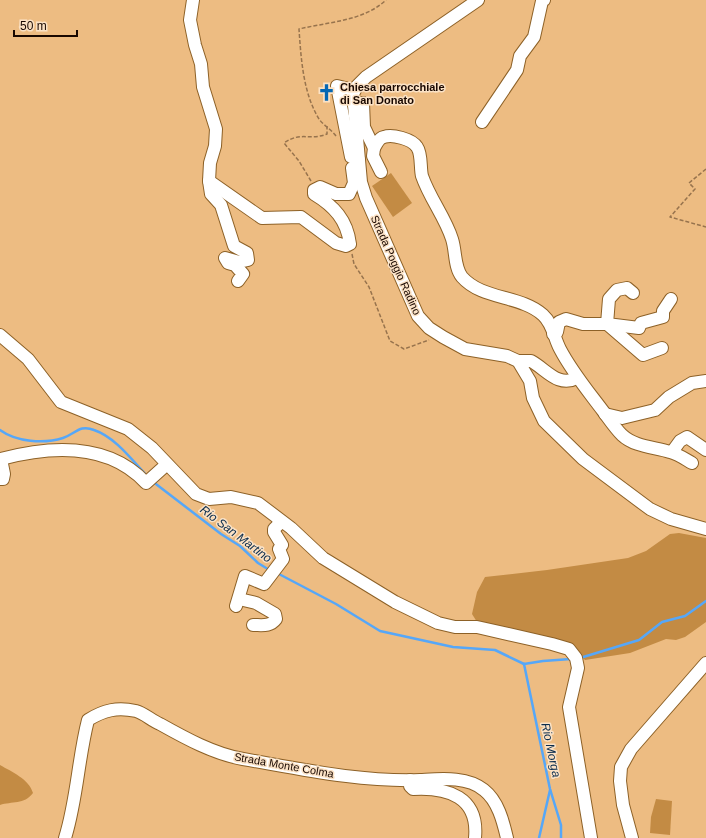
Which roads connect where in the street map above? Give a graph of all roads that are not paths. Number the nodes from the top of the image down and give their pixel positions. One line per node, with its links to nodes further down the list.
1 (193, 0): 10 (street)
2 (478, 0): 5 (street, Strada Poggio Radino)
3 (544, 0): 6 (street)
4 (349, 89): 8 (street)
5 (353, 103): 7 (street); 8 (street, Strada Poggio Radino)
6 (482, 122)
7 (374, 148): 9 (street); 16 (street)
8 (355, 159): 10 (street); 18 (street, Strada Poggio Radino)
9 (381, 172)
10 (209, 180): 11 (street)
11 (238, 281)
12 (633, 294): 14 (street)
13 (671, 299): 14 (street)
14 (607, 324): 16 (street); 17 (street)
15 (0, 334): 25 (street)
16 (553, 334): 19 (street)
17 (662, 348)
18 (518, 361): 19 (street, Strada Poggio Radino); 28 (street)
19 (577, 378): 21 (street)
20 (706, 381): 21 (street)
21 (605, 414): 23 (street)
22 (706, 450): 23 (street)
23 (672, 452): 24 (street)
24 (692, 463)
25 (166, 465): 26 (street); 27 (street)
26 (0, 479)
27 (278, 519): 29 (street); 35 (street)
28 (706, 529)
29 (253, 625)
30 (706, 663): 36 (street)
31 (410, 780): 32 (street, Strada Monte Colma); 33 (street); 34 (street, Strada Monte Colma)
32 (65, 838)
33 (475, 838)
34 (507, 838)
35 (591, 838)
36 (632, 838)

